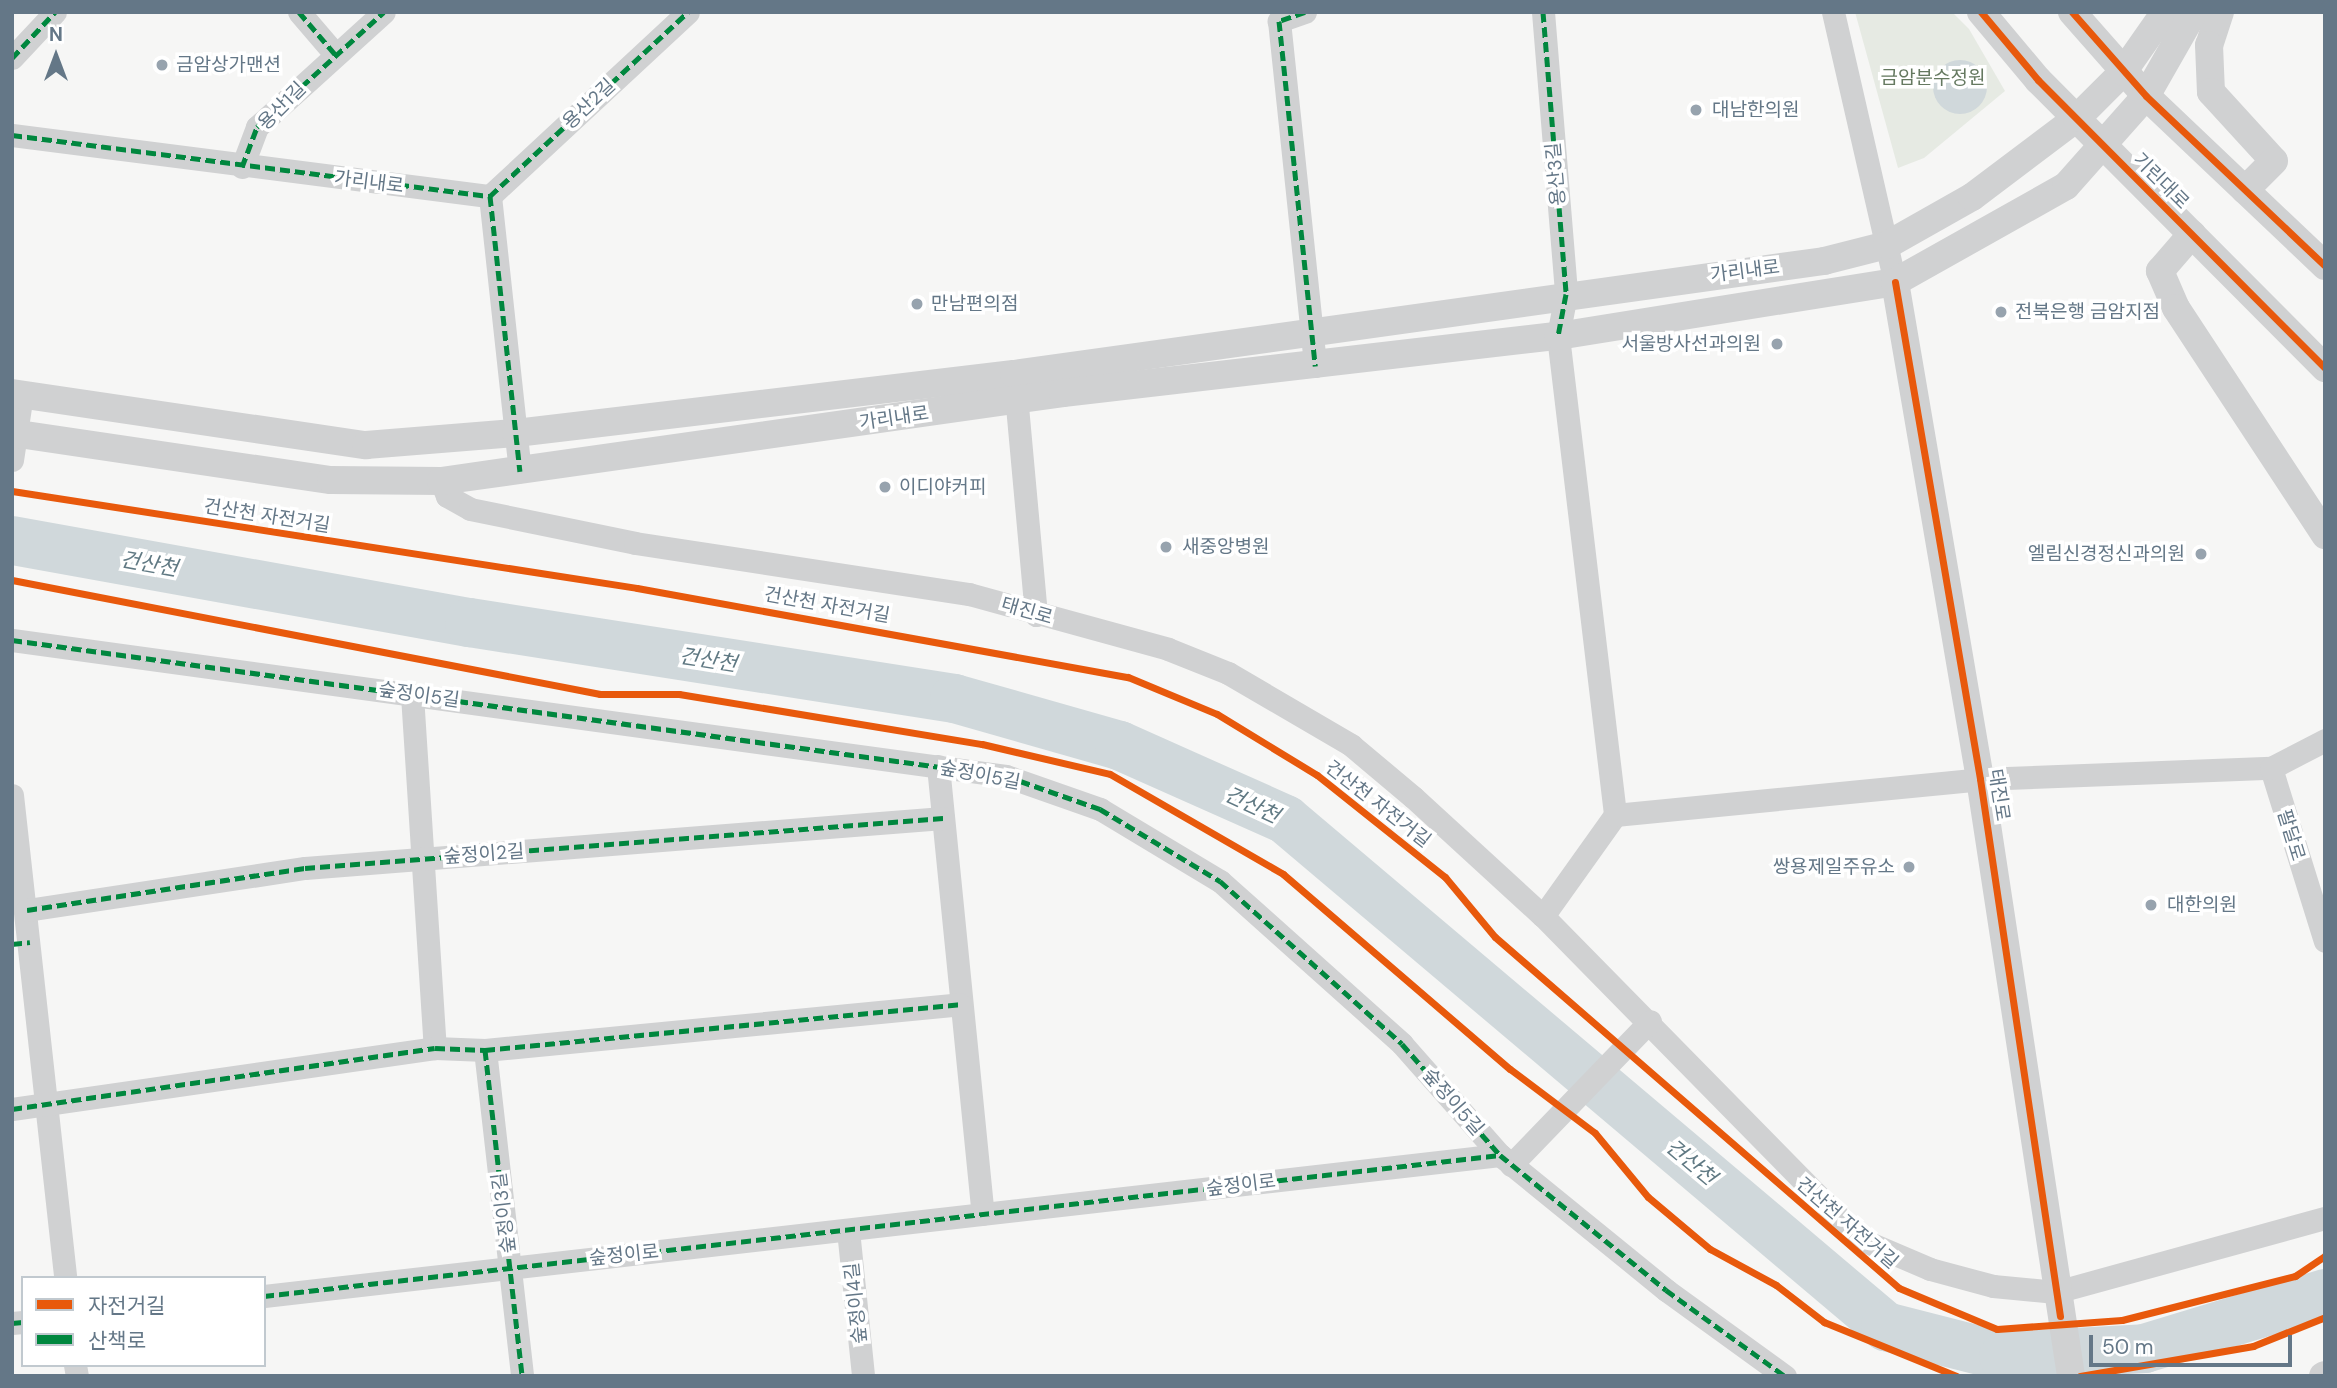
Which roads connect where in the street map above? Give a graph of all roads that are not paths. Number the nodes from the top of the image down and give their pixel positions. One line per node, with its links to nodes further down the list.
1 (299, 12): 13 (street)
2 (384, 12): 13 (street, 용산1길)
3 (688, 12): 22 (street, 용산2길)
4 (1305, 12): 28 (street)
5 (1543, 12): 27 (street, 용산3길)
6 (1833, 12): 24 (street)
7 (1981, 12): 17 (street, 기린대로)
8 (2072, 12): 15 (street)
9 (2165, 12): 15 (street, 가리내로)
10 (2194, 12): 16 (street, 가리내로)
11 (2220, 12): 21 (street)
12 (53, 13): 14 (street)
13 (335, 54): 20 (street, 용산1길)
14 (12, 58)
15 (2123, 72): 16 (street); 17 (street, 가리내로)
16 (2146, 96): 19 (street, 가리내로); 21 (street)
17 (2077, 118): 19 (street, 기린대로); 24 (street, 가리내로)
18 (12, 135): 20 (street, 가리내로)
19 (2103, 145): 23 (street, 기린대로); 26 (street, 가리내로)
20 (242, 167): 22 (street, 가리내로)
21 (2245, 190): 25 (street)
22 (490, 196): 34 (street)
23 (2192, 234): 31 (street, 기린대로); 38 (street)
24 (1887, 245): 26 (street); 27 (street, 가리내로)
25 (2325, 266)
26 (1895, 282): 29 (street, 가리내로); 45 (street, 태진로)
27 (1566, 294): 28 (street, 가리내로); 29 (street, 용산3길)
28 (1310, 330): 30 (street); 32 (street, 가리내로)
29 (1558, 336): 30 (street, 가리내로); 47 (street)
30 (1315, 366): 32 (street, 가리내로)
31 (2325, 368)
32 (1016, 388): 34 (street, 가리내로); 36 (street, 가리내로); 39 (street)
33 (17, 394): 34 (street, 가리내로); 35 (street)
34 (516, 433): 36 (street)
35 (13, 446): 37 (street, 가리내로)
36 (520, 471): 37 (street, 가리내로)
37 (442, 481): 39 (street, 태진로)
38 (2325, 535)
39 (1036, 615): 51 (street, 태진로)
40 (12, 640): 41 (street, 숲정이5길)
41 (412, 695): 43 (street, 숲정이5길); 49 (street)
42 (2325, 740): 44 (street)
43 (938, 766): 48 (street); 60 (street, 숲정이5길)
44 (2270, 768): 45 (street, 태진로); 52 (street, 팔달로)
45 (1980, 779): 47 (street, 태진로); 67 (street, 태진로)
46 (12, 795): 50 (street)
47 (1615, 815): 51 (street)
48 (943, 818): 49 (street, 숲정이2길); 54 (street)
49 (423, 859): 50 (street, 숲정이2길); 56 (street)
50 (27, 910): 53 (street)
51 (1543, 916): 55 (street, 태진로)
52 (2325, 942)
53 (21, 943): 58 (street)
54 (960, 1004): 57 (street); 61 (street)
55 (1650, 1021): 60 (street); 67 (street, 태진로)
56 (435, 1048): 57 (street); 58 (street)
57 (485, 1050): 64 (street, 숲정이3길)
58 (50, 1104): 59 (street); 65 (street)
59 (12, 1109)
60 (1505, 1160): 61 (street, 숲정이로); 70 (street, 숲정이5길)
61 (983, 1214): 63 (street, 숲정이로)
62 (2325, 1218): 67 (street, 태진로)
63 (848, 1230): 64 (street, 숲정이로); 69 (street, 숲정이4길)
64 (510, 1268): 66 (street, 숲정이로); 68 (street, 숲정이3길)
65 (65, 1276)
66 (266, 1296)
67 (2058, 1304): 71 (street)
68 (522, 1376)
69 (863, 1376)
70 (1785, 1376)
71 (2071, 1376)

